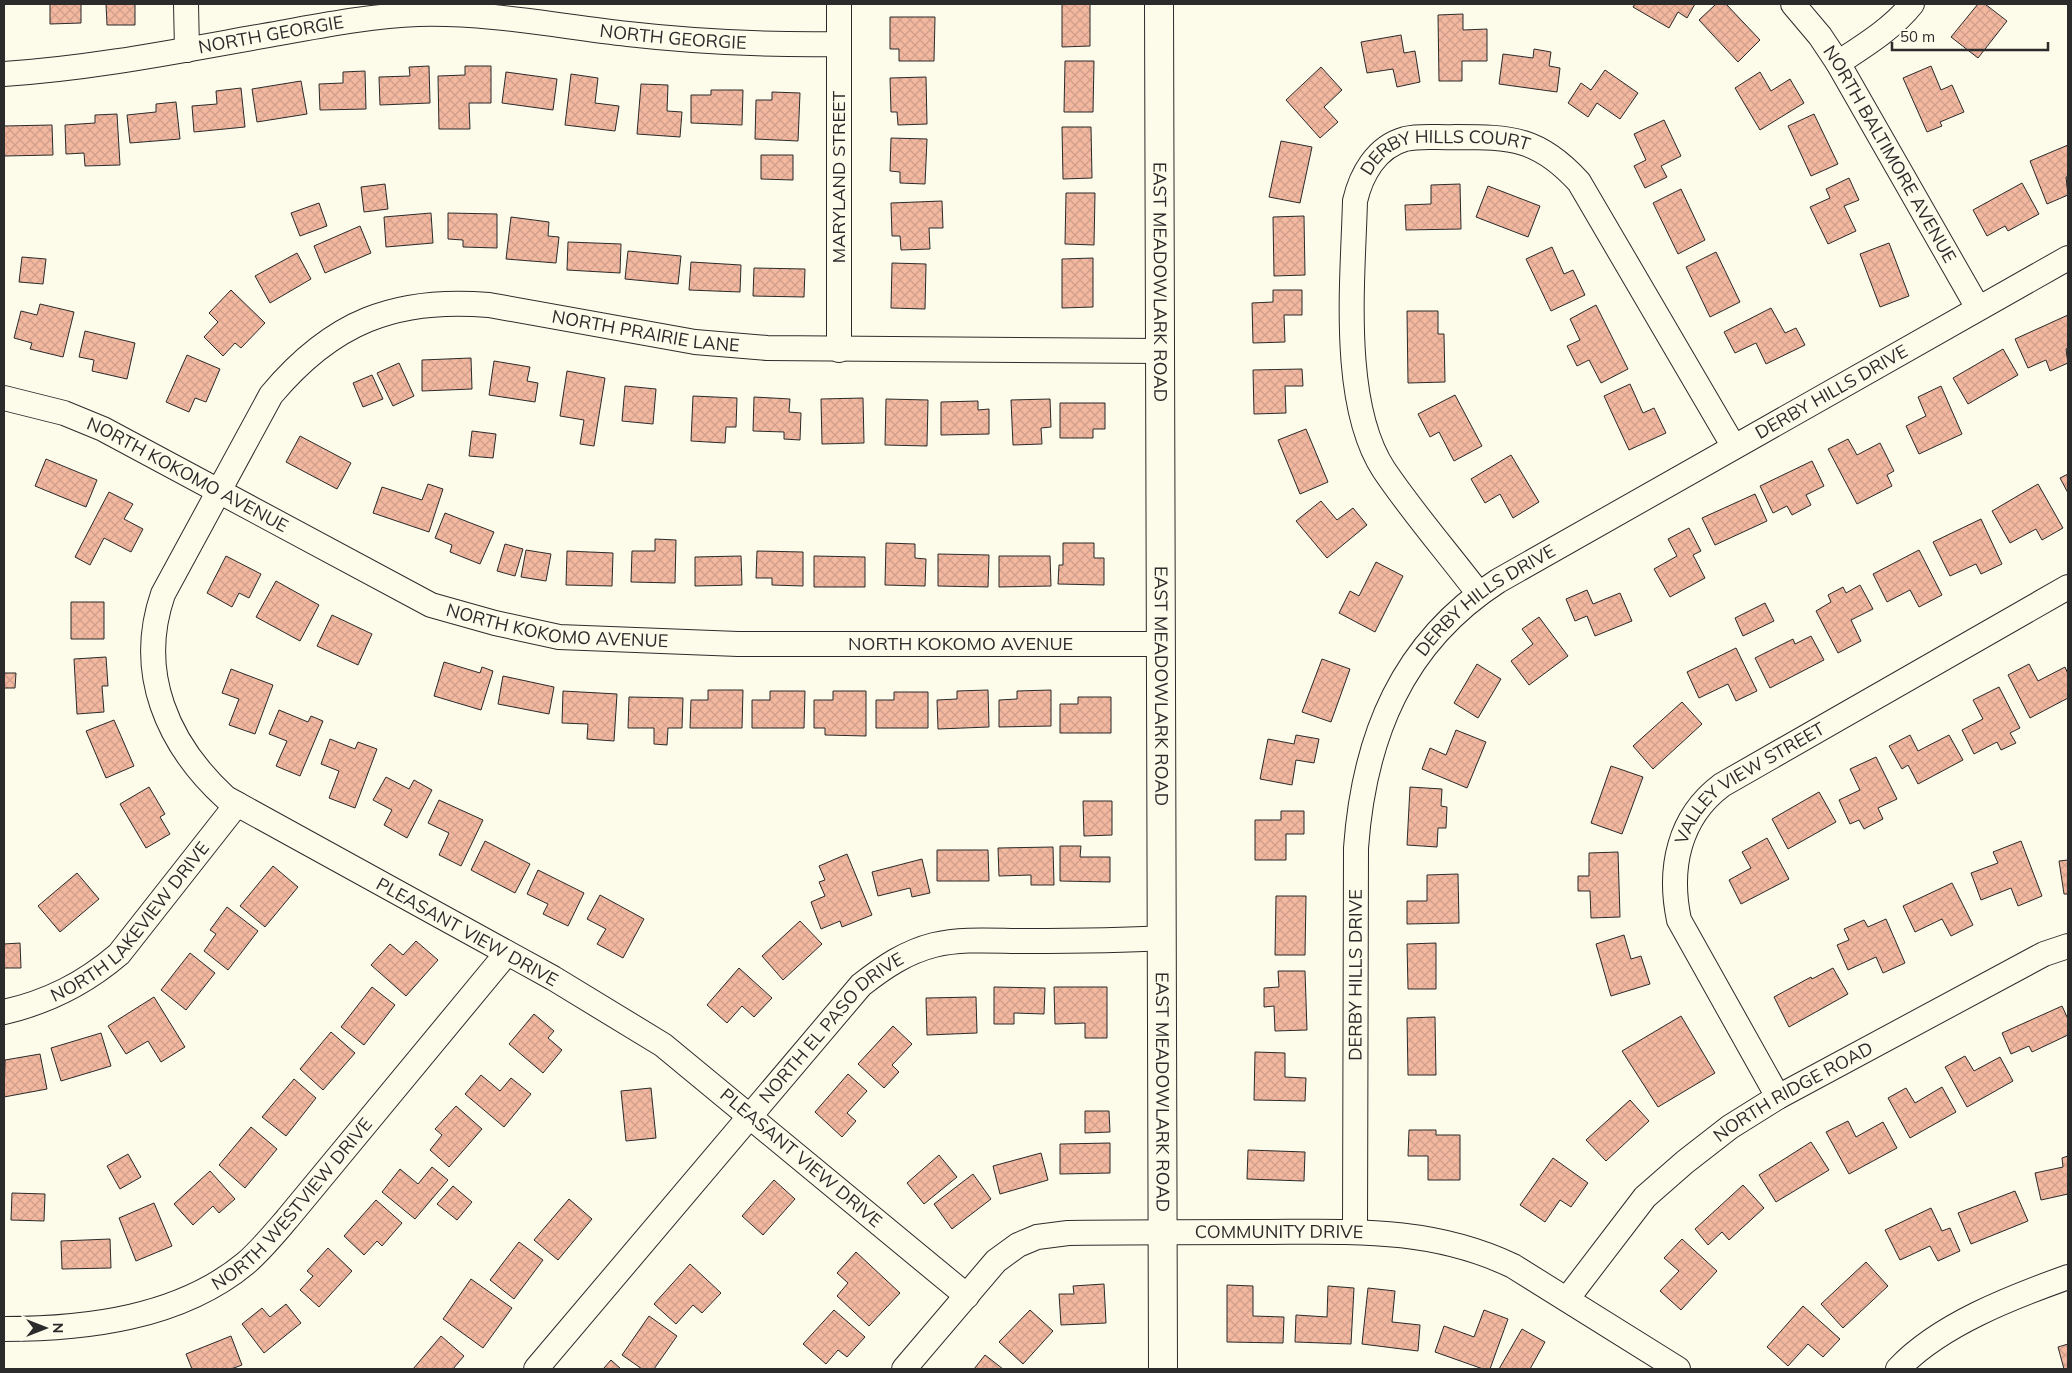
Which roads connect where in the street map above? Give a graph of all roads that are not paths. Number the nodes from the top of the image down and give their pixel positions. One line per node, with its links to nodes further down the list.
1 (186, 4): 7 (street)
2 (839, 4): 6 (street, MARYLAND STREET)
3 (1159, 4): 13 (main road, EAST MEADOWLARK ROAD)
4 (1793, 4): 8 (street, NORTH BALTIMORE AVENUE)
5 (1912, 4): 8 (street)
6 (839, 44): 7 (street, NORTH GEORGIE); 12 (street, MARYLAND STREET)
7 (186, 50): 9 (street, NORTH GEORGIE)
8 (1838, 62): 11 (street, NORTH BALTIMORE AVENUE)
9 (4, 74)
10 (2068, 258): 11 (street, DERBY HILLS DRIVE)
11 (1978, 308): 15 (street, DERBY HILLS DRIVE)
12 (839, 350): 13 (street, NORTH PRAIRIE LANE); 16 (street, NORTH PRAIRIE LANE)
13 (1161, 350): 19 (main road, EAST MEADOWLARK ROAD)
14 (4, 398): 16 (street, NORTH KOKOMO AVENUE)
15 (1734, 447): 18 (street, DERBY HILLS DRIVE); 18 (street, DERBY HILLS COURT)
16 (218, 491): 19 (street, NORTH KOKOMO AVENUE); 20 (street, PLEASANT VIEW DRIVE)
17 (2068, 587): 25 (street, VALLEY VIEW STREET)
18 (1479, 594): 27 (street, DERBY HILLS DRIVE)
19 (1162, 644): 21 (main road, EAST MEADOWLARK ROAD)
20 (237, 804): 23 (street, PLEASANT VIEW DRIVE); 24 (street, NORTH LAKEVIEW DRIVE)
21 (1162, 938): 26 (street, NORTH EL PASO DRIVE); 28 (main road, EAST MEADOWLARK ROAD)
22 (2068, 946): 25 (street, NORTH RIDGE ROAD)
23 (507, 953): 26 (street, PLEASANT VIEW DRIVE); 32 (street, NORTH WESTVIEW DRIVE)
24 (4, 1012)
25 (1778, 1097): 31 (street, NORTH RIDGE ROAD)
26 (750, 1116): 30 (street, PLEASANT VIEW DRIVE); 33 (street, NORTH EL PASO DRIVE)
27 (1355, 1231): 28 (street, COMMUNITY DRIVE); 31 (street, COMMUNITY DRIVE)
28 (1163, 1232): 30 (street, COMMUNITY DRIVE); 35 (main road, EAST MEADOWLARK ROAD)
29 (2068, 1277): 37 (street)
30 (966, 1296): 34 (street, COMMUNITY DRIVE)
31 (1567, 1299): 36 (street, COMMUNITY DRIVE)
32 (4, 1329)
33 (536, 1369)
34 (904, 1369)
35 (1163, 1369)
36 (1678, 1369)
37 (1898, 1369)

